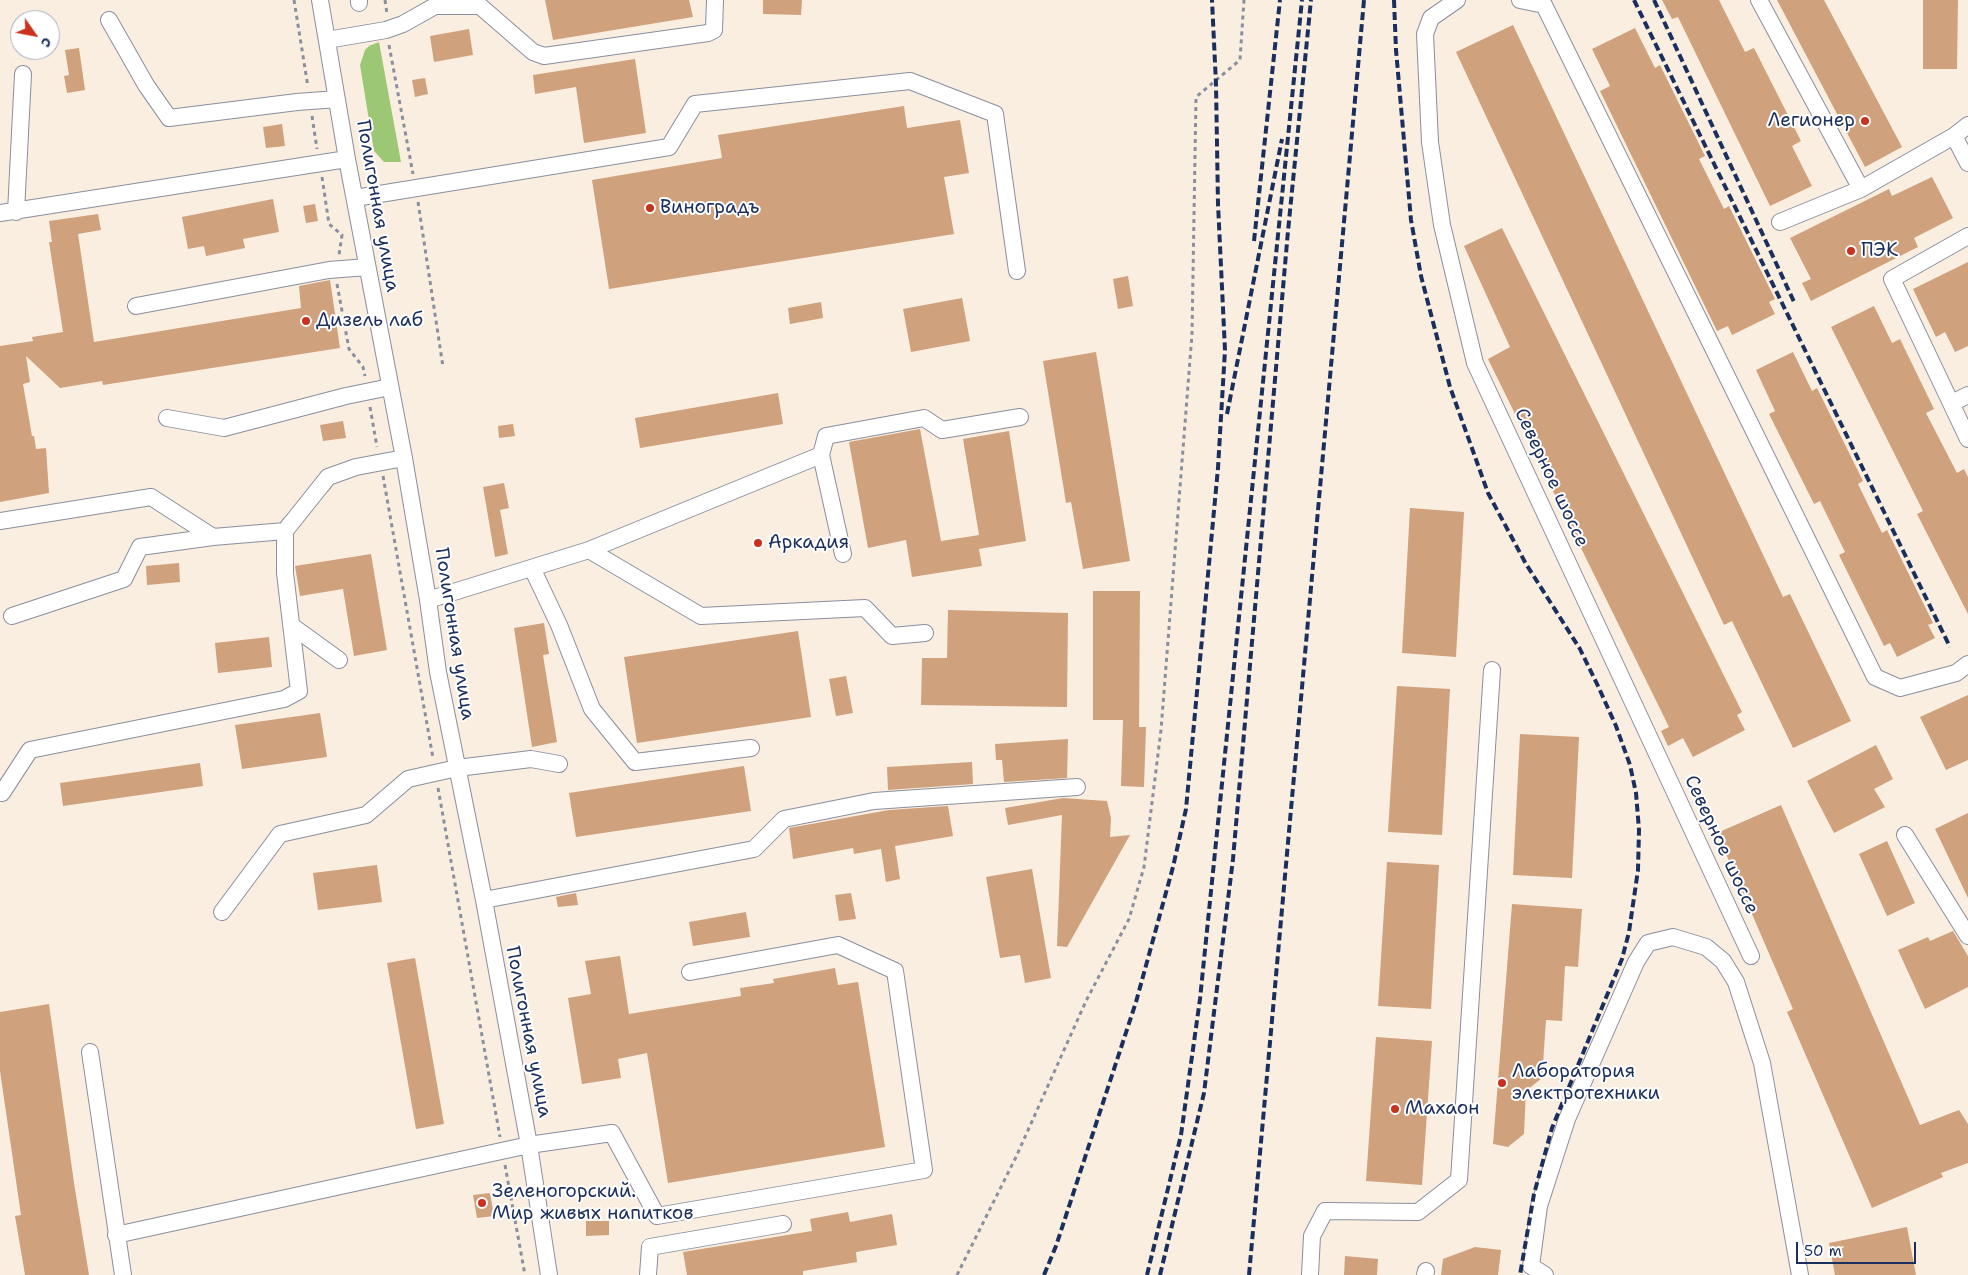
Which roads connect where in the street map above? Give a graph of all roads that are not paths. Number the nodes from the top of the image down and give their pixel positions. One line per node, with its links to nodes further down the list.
1 (320, 0): 8 (lane, Полигонная улица)
2 (715, 0): 8 (lane)
3 (1457, 0): 53 (lane, Северное шоссе)
4 (1520, 0): 6 (lane)
5 (1759, 0): 15 (lane)
6 (1546, 3): 42 (lane)
7 (109, 20): 10 (lane)
8 (327, 40): 10 (lane, Полигонная улица)
9 (22, 74): 17 (lane)
10 (337, 99): 13 (lane, Полигонная улица)
11 (1968, 125): 12 (lane)
12 (1954, 136): 14 (lane); 15 (lane)
13 (347, 159): 16 (lane, Полигонная улица); 17 (lane)
14 (1968, 163)
15 (1861, 189): 18 (lane)
16 (355, 198): 20 (lane, Полигонная улица); 21 (lane)
17 (8, 213)
18 (1780, 222)
19 (1968, 236): 25 (lane)
20 (367, 267): 22 (lane); 23 (lane, Полигонная улица)
21 (1016, 271)
22 (136, 306)
23 (390, 387): 27 (lane); 30 (lane, Полигонная улица)
24 (1968, 395): 25 (lane)
25 (1952, 403): 28 (lane)
26 (1020, 417): 29 (lane)
27 (167, 418)
28 (1968, 439)
29 (821, 455): 34 (lane); 35 (lane)
30 (404, 458): 32 (lane); 37 (lane, Полигонная улица)
31 (0, 520): 33 (lane)
32 (285, 531): 33 (lane); 39 (lane)
33 (213, 537): 38 (lane)
34 (589, 550): 36 (lane); 40 (lane)
35 (843, 554)
36 (532, 568): 37 (lane); 44 (lane)
37 (428, 600): 46 (lane, Полигонная улица)
38 (12, 616)
39 (292, 626): 41 (lane); 48 (lane)
40 (925, 633)
41 (339, 660)
42 (1968, 664)
43 (1492, 670): 62 (lane)
44 (751, 748)
45 (559, 764): 46 (lane)
46 (456, 768): 50 (lane, Полигонная улица); 51 (lane)
47 (1077, 787): 50 (lane)
48 (2, 793)
49 (1904, 835): 52 (lane)
50 (484, 900): 56 (lane, Полигонная улица)
51 (222, 912)
52 (1968, 936)
53 (1751, 956)
54 (690, 972): 56 (lane)
55 (90, 1052): 58 (lane)
56 (529, 1145): 58 (lane); 60 (lane, Полигонная улица)
57 (782, 1224): 61 (lane)
58 (116, 1235): 59 (lane)
59 (123, 1275)
60 (549, 1275)
61 (648, 1275)
62 (1310, 1275)
63 (1545, 1275): 64 (lane)
64 (1800, 1275)

